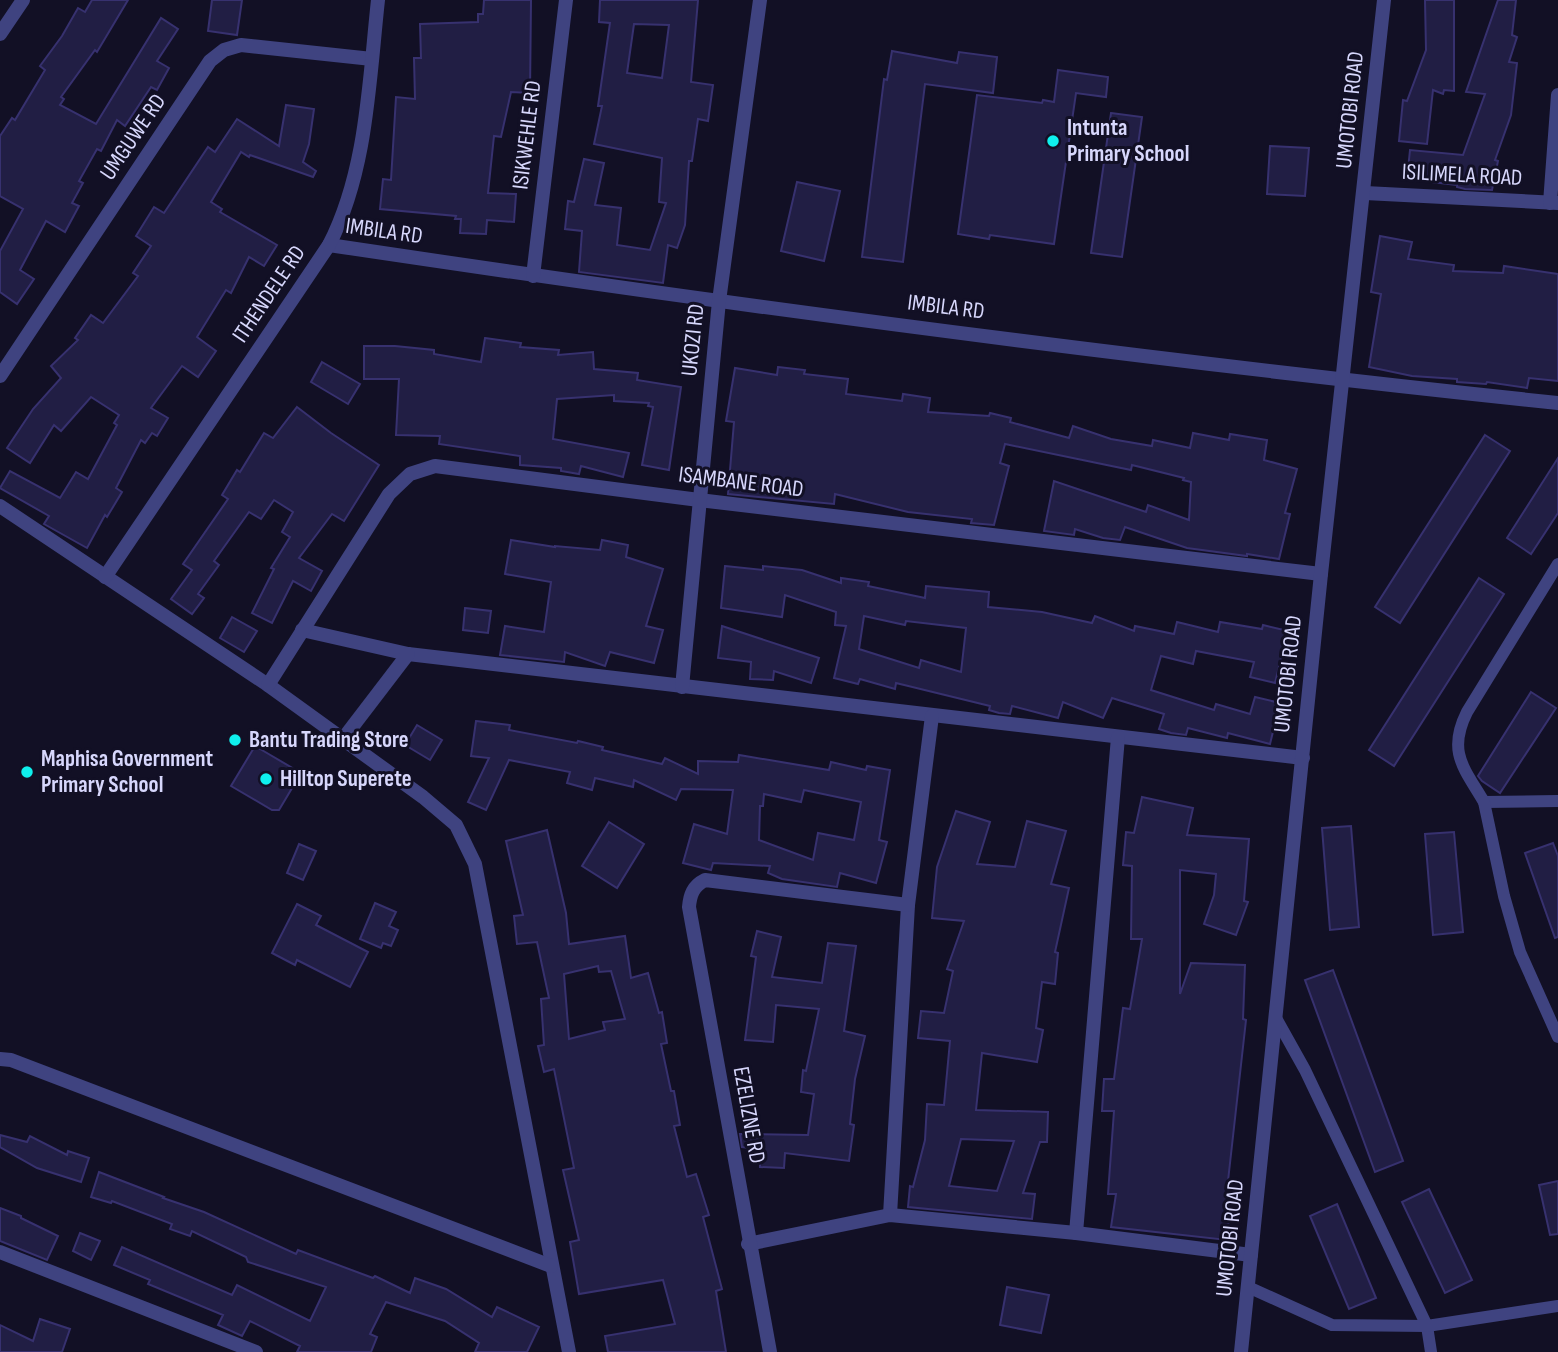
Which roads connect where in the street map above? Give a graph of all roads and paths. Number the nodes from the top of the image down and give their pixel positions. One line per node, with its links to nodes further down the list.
1 (23, 0): 6 (street)
2 (378, 0): 7 (street, ITHENDELE RD)
3 (566, 0): 12 (street, ISIKWEHLE RD)
4 (760, 0): 13 (street, UKOZI RD)
5 (1384, 0): 9 (street, UMOTOBI ROAD)
6 (0, 34)
7 (372, 59): 11 (street, ITHENDELE RD); 14 (street, UMGUWE RD)
8 (1558, 95): 10 (street)
9 (1364, 193): 10 (street, ISILIMELA ROAD); 15 (street, UMOTOBI ROAD)
10 (1554, 203)
11 (329, 246): 12 (street, IMBILA RD); 21 (street, ITHENDELE RD)
12 (533, 276): 13 (street, IMBILA RD)
13 (719, 301): 15 (street, IMBILA RD); 17 (street, UKOZI RD)
14 (0, 376)
15 (1344, 381): 16 (street, IMBILA RD); 20 (street, UMOTOBI ROAD)
16 (1558, 403)
17 (699, 500): 20 (street, ISAMBANE ROAD); 22 (street, ISAMBANE ROAD); 25 (street, UKOZI RD)
18 (0, 506): 21 (street)
19 (1558, 564): 31 (lane)
20 (1321, 575): 29 (street, UMOTOBI ROAD)
21 (105, 577): 24 (street)
22 (302, 630): 23 (street); 24 (street, ISAMBANE ROAD)
23 (408, 654): 25 (street); 28 (street)
24 (268, 685): 28 (street)
25 (682, 687): 26 (street)
26 (932, 716): 27 (street); 32 (street)
27 (1118, 737): 29 (street); 37 (street)
28 (343, 739): 41 (street)
29 (1303, 758): 33 (street, UMOTOBI ROAD)
30 (1558, 801): 31 (lane)
31 (1484, 802): 34 (lane)
32 (908, 905): 36 (street); 38 (street, EZELIZNE RD)
33 (1276, 1018): 40 (street, UMOTOBI ROAD); 44 (lane)
34 (1558, 1037)
35 (0, 1059): 41 (street)
36 (890, 1215): 37 (street); 38 (street)
37 (1076, 1233): 40 (street)
38 (748, 1244): 47 (street, EZELIZNE RD)
39 (0, 1252): 45 (street)
40 (1251, 1255): 42 (street, UMOTOBI ROAD)
41 (551, 1266): 46 (street)
42 (1248, 1287): 44 (lane); 48 (street, UMOTOBI ROAD)
43 (1558, 1307): 44 (lane)
44 (1427, 1326): 49 (lane)
45 (256, 1352)
46 (569, 1352)
47 (770, 1352)
48 (1241, 1352)
49 (1430, 1352)

